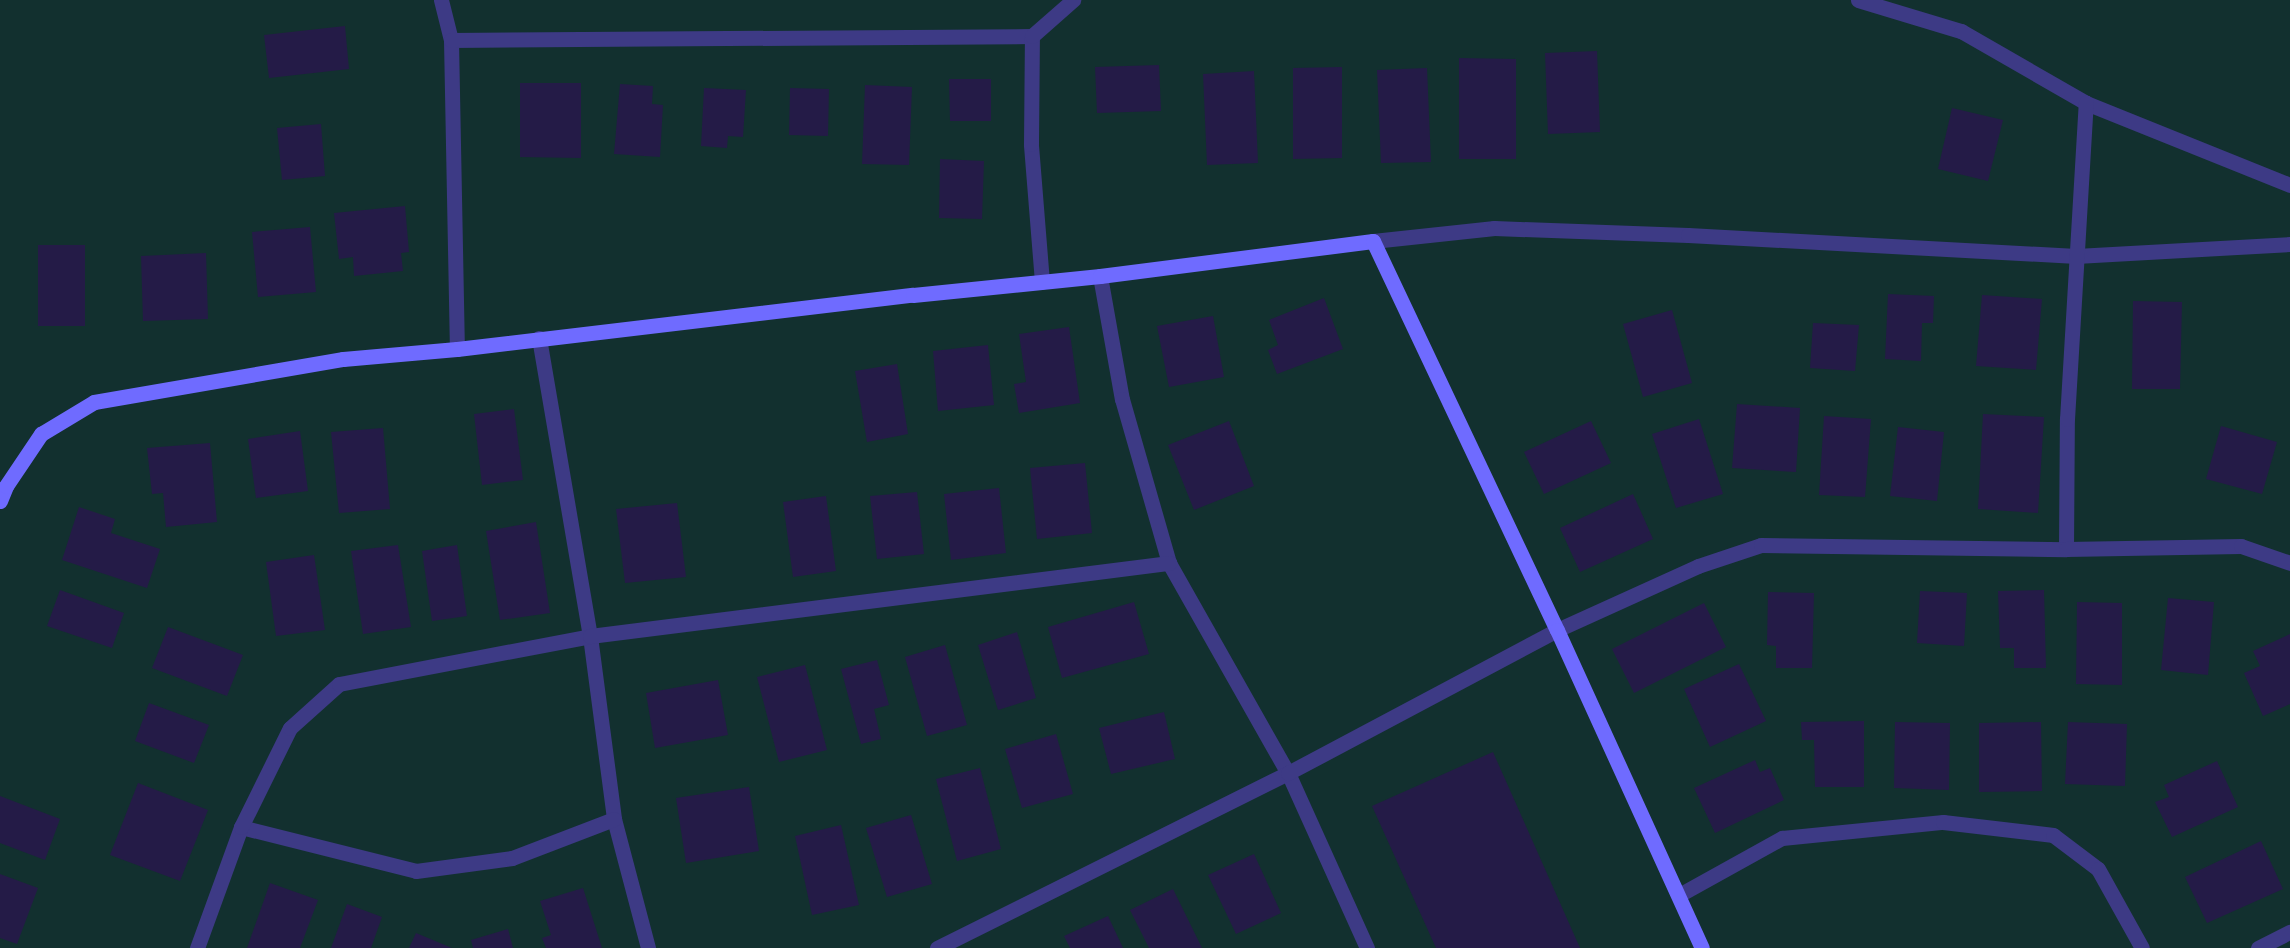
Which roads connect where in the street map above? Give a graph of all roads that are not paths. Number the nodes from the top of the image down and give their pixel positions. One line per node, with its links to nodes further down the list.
1 (441, 0): 5 (street)
2 (1073, 0): 4 (street)
3 (1860, 0): 6 (street)
4 (1032, 36): 5 (street); 12 (street)
5 (452, 40): 14 (street)
6 (2086, 104): 7 (street); 10 (street)
7 (2290, 185)
8 (1373, 242): 10 (street); 11 (street); 19 (street)
9 (2290, 244): 10 (street)
10 (2076, 256): 16 (street)
11 (1100, 276): 12 (street); 17 (street)
12 (1042, 282): 13 (street)
13 (539, 338): 14 (street); 20 (street)
14 (457, 349): 15 (street)
15 (0, 501)
16 (2067, 549): 18 (street); 19 (street)
17 (1169, 563): 20 (street); 21 (street)
18 (2290, 563)
19 (1557, 630): 21 (street); 24 (street)
20 (590, 636): 22 (street); 23 (street)
21 (1288, 773): 28 (street); 29 (street)
22 (614, 819): 23 (street); 27 (street)
23 (241, 827): 26 (street)
24 (1678, 895): 30 (street); 31 (street)
25 (2290, 932): 32 (street)
26 (197, 948)
27 (648, 948)
28 (937, 948)
29 (1366, 948)
30 (1702, 948)
31 (2142, 948)
32 (2258, 948)

